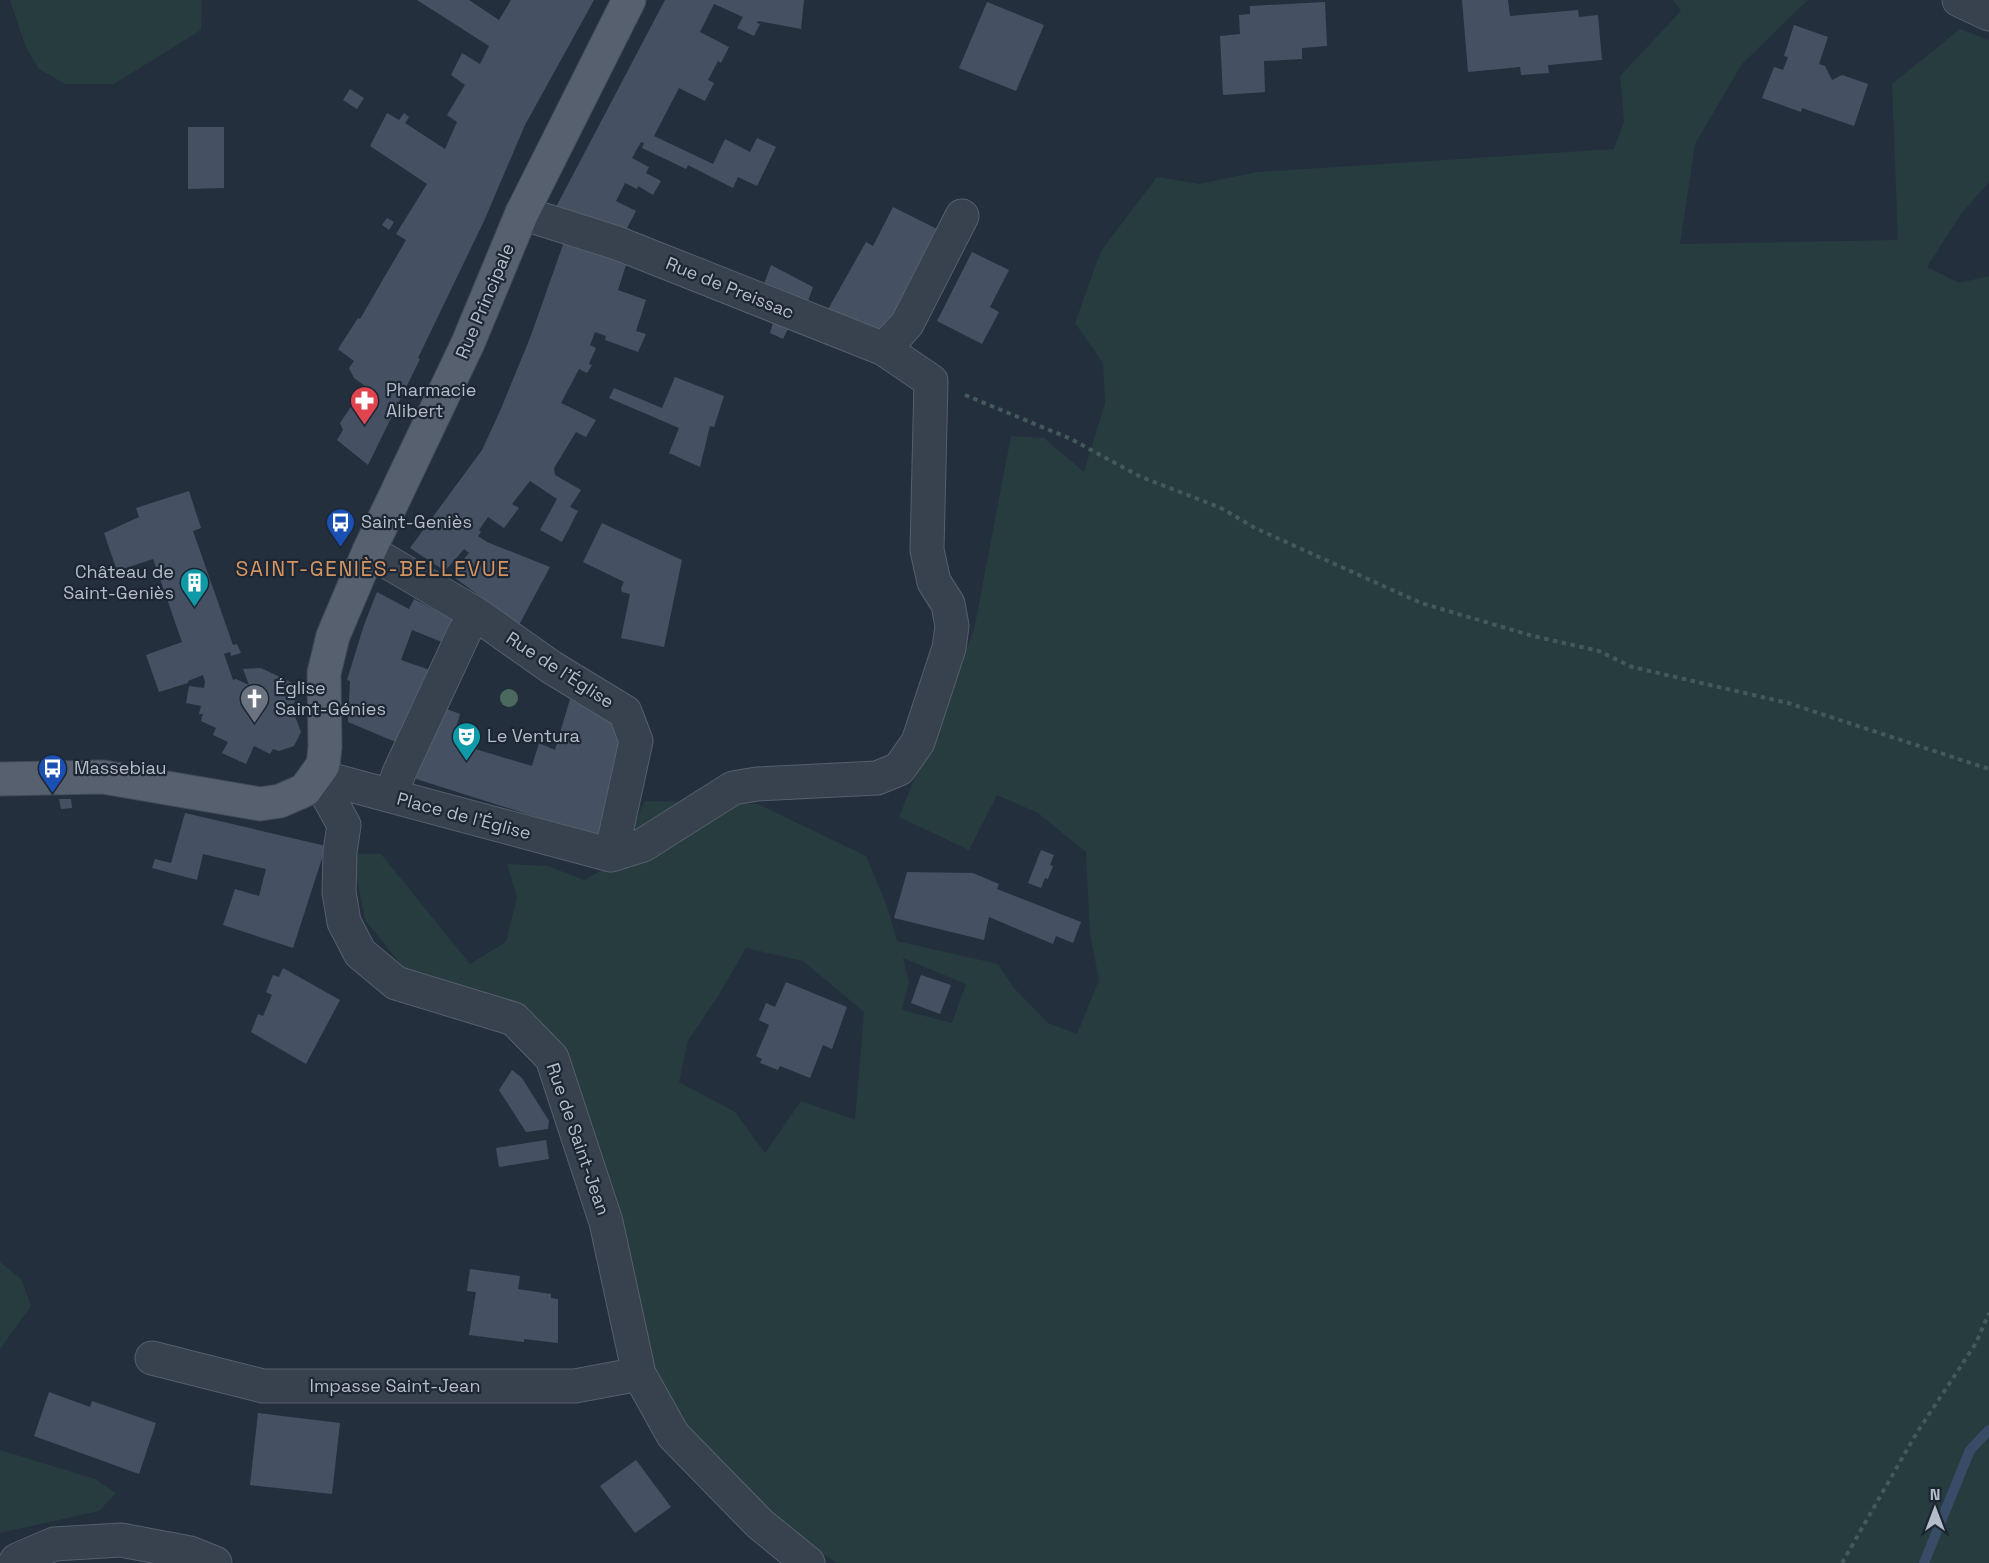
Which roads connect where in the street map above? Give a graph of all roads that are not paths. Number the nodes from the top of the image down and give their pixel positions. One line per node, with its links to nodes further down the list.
1 (629, 0): 4 (main road, Rue Principale)
2 (1959, 0): 3 (street)
3 (1989, 14)
4 (522, 213): 6 (street, Rue de Preissac); 7 (main road, Rue Principale)
5 (962, 216): 6 (street)
6 (884, 349): 12 (street, Rue de Preissac)
7 (369, 551): 8 (street, Rue de l'Église); 9 (main road, Rue Principale)
8 (476, 614): 11 (street); 12 (street, Rue de l'Église)
9 (317, 776): 10 (main road); 11 (street, Place de l'Église); 14 (street, Rue de Saint-Jean)
10 (0, 779)
11 (391, 796): 12 (street, Place de l'Église)
12 (611, 855)
13 (152, 1358): 14 (street, Impasse Saint-Jean)
14 (639, 1374): 17 (street, Rue de Saint-Jean)
15 (15, 1563): 16 (street)
16 (215, 1563)
17 (808, 1563)

